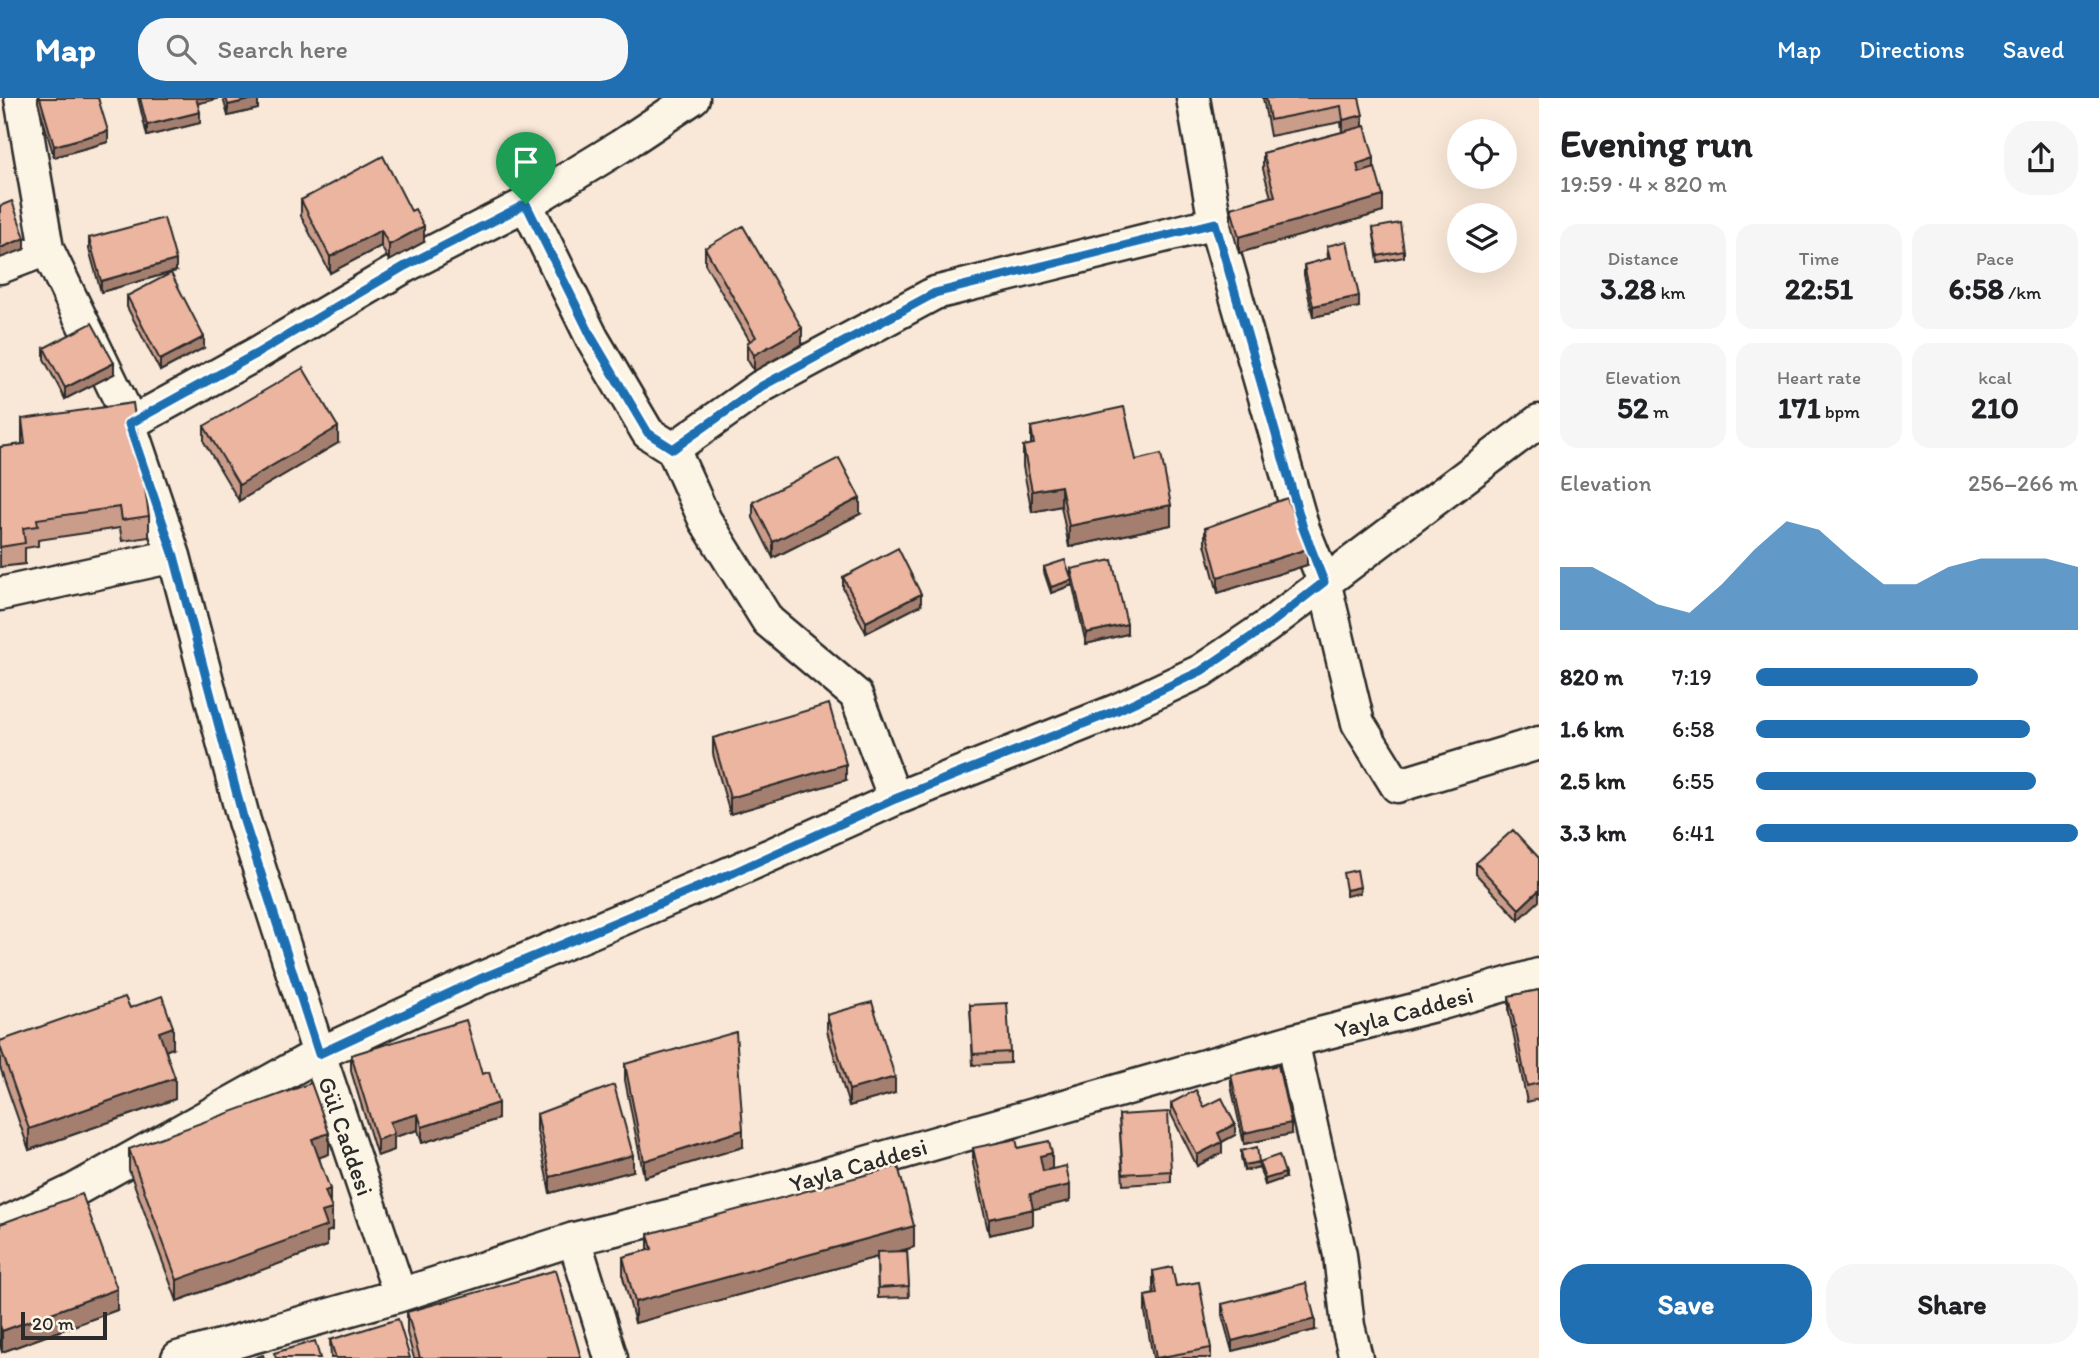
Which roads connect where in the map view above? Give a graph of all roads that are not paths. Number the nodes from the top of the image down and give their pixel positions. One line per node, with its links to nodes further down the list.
1 (21, 98): 6 (street, Gül Caddesi)
2 (692, 98): 4 (street)
3 (1193, 98): 5 (street)
4 (526, 204): 9 (street); 10 (street)
5 (1215, 223): 10 (street); 12 (street)
6 (47, 249): 7 (street); 9 (street, Gül Caddesi)
7 (0, 267)
8 (1539, 421): 12 (street)
9 (129, 424): 11 (street, Gül Caddesi)
10 (673, 449): 15 (street)
11 (174, 556): 13 (street); 18 (street, Gül Caddesi)
12 (1324, 582): 14 (street); 15 (street)
13 (0, 594)
14 (1539, 743)
15 (895, 799): 18 (street)
16 (1539, 975): 17 (street, Yayla Caddesi)
17 (1292, 1041): 20 (street, Yayla Caddesi); 24 (street)
18 (319, 1054): 19 (street); 21 (street, Gül Caddesi)
19 (0, 1226)
20 (574, 1239): 21 (street, Yayla Caddesi); 23 (street)
21 (400, 1295): 22 (street, Yayla Caddesi)
22 (178, 1358)
23 (611, 1358)
24 (1356, 1358)

